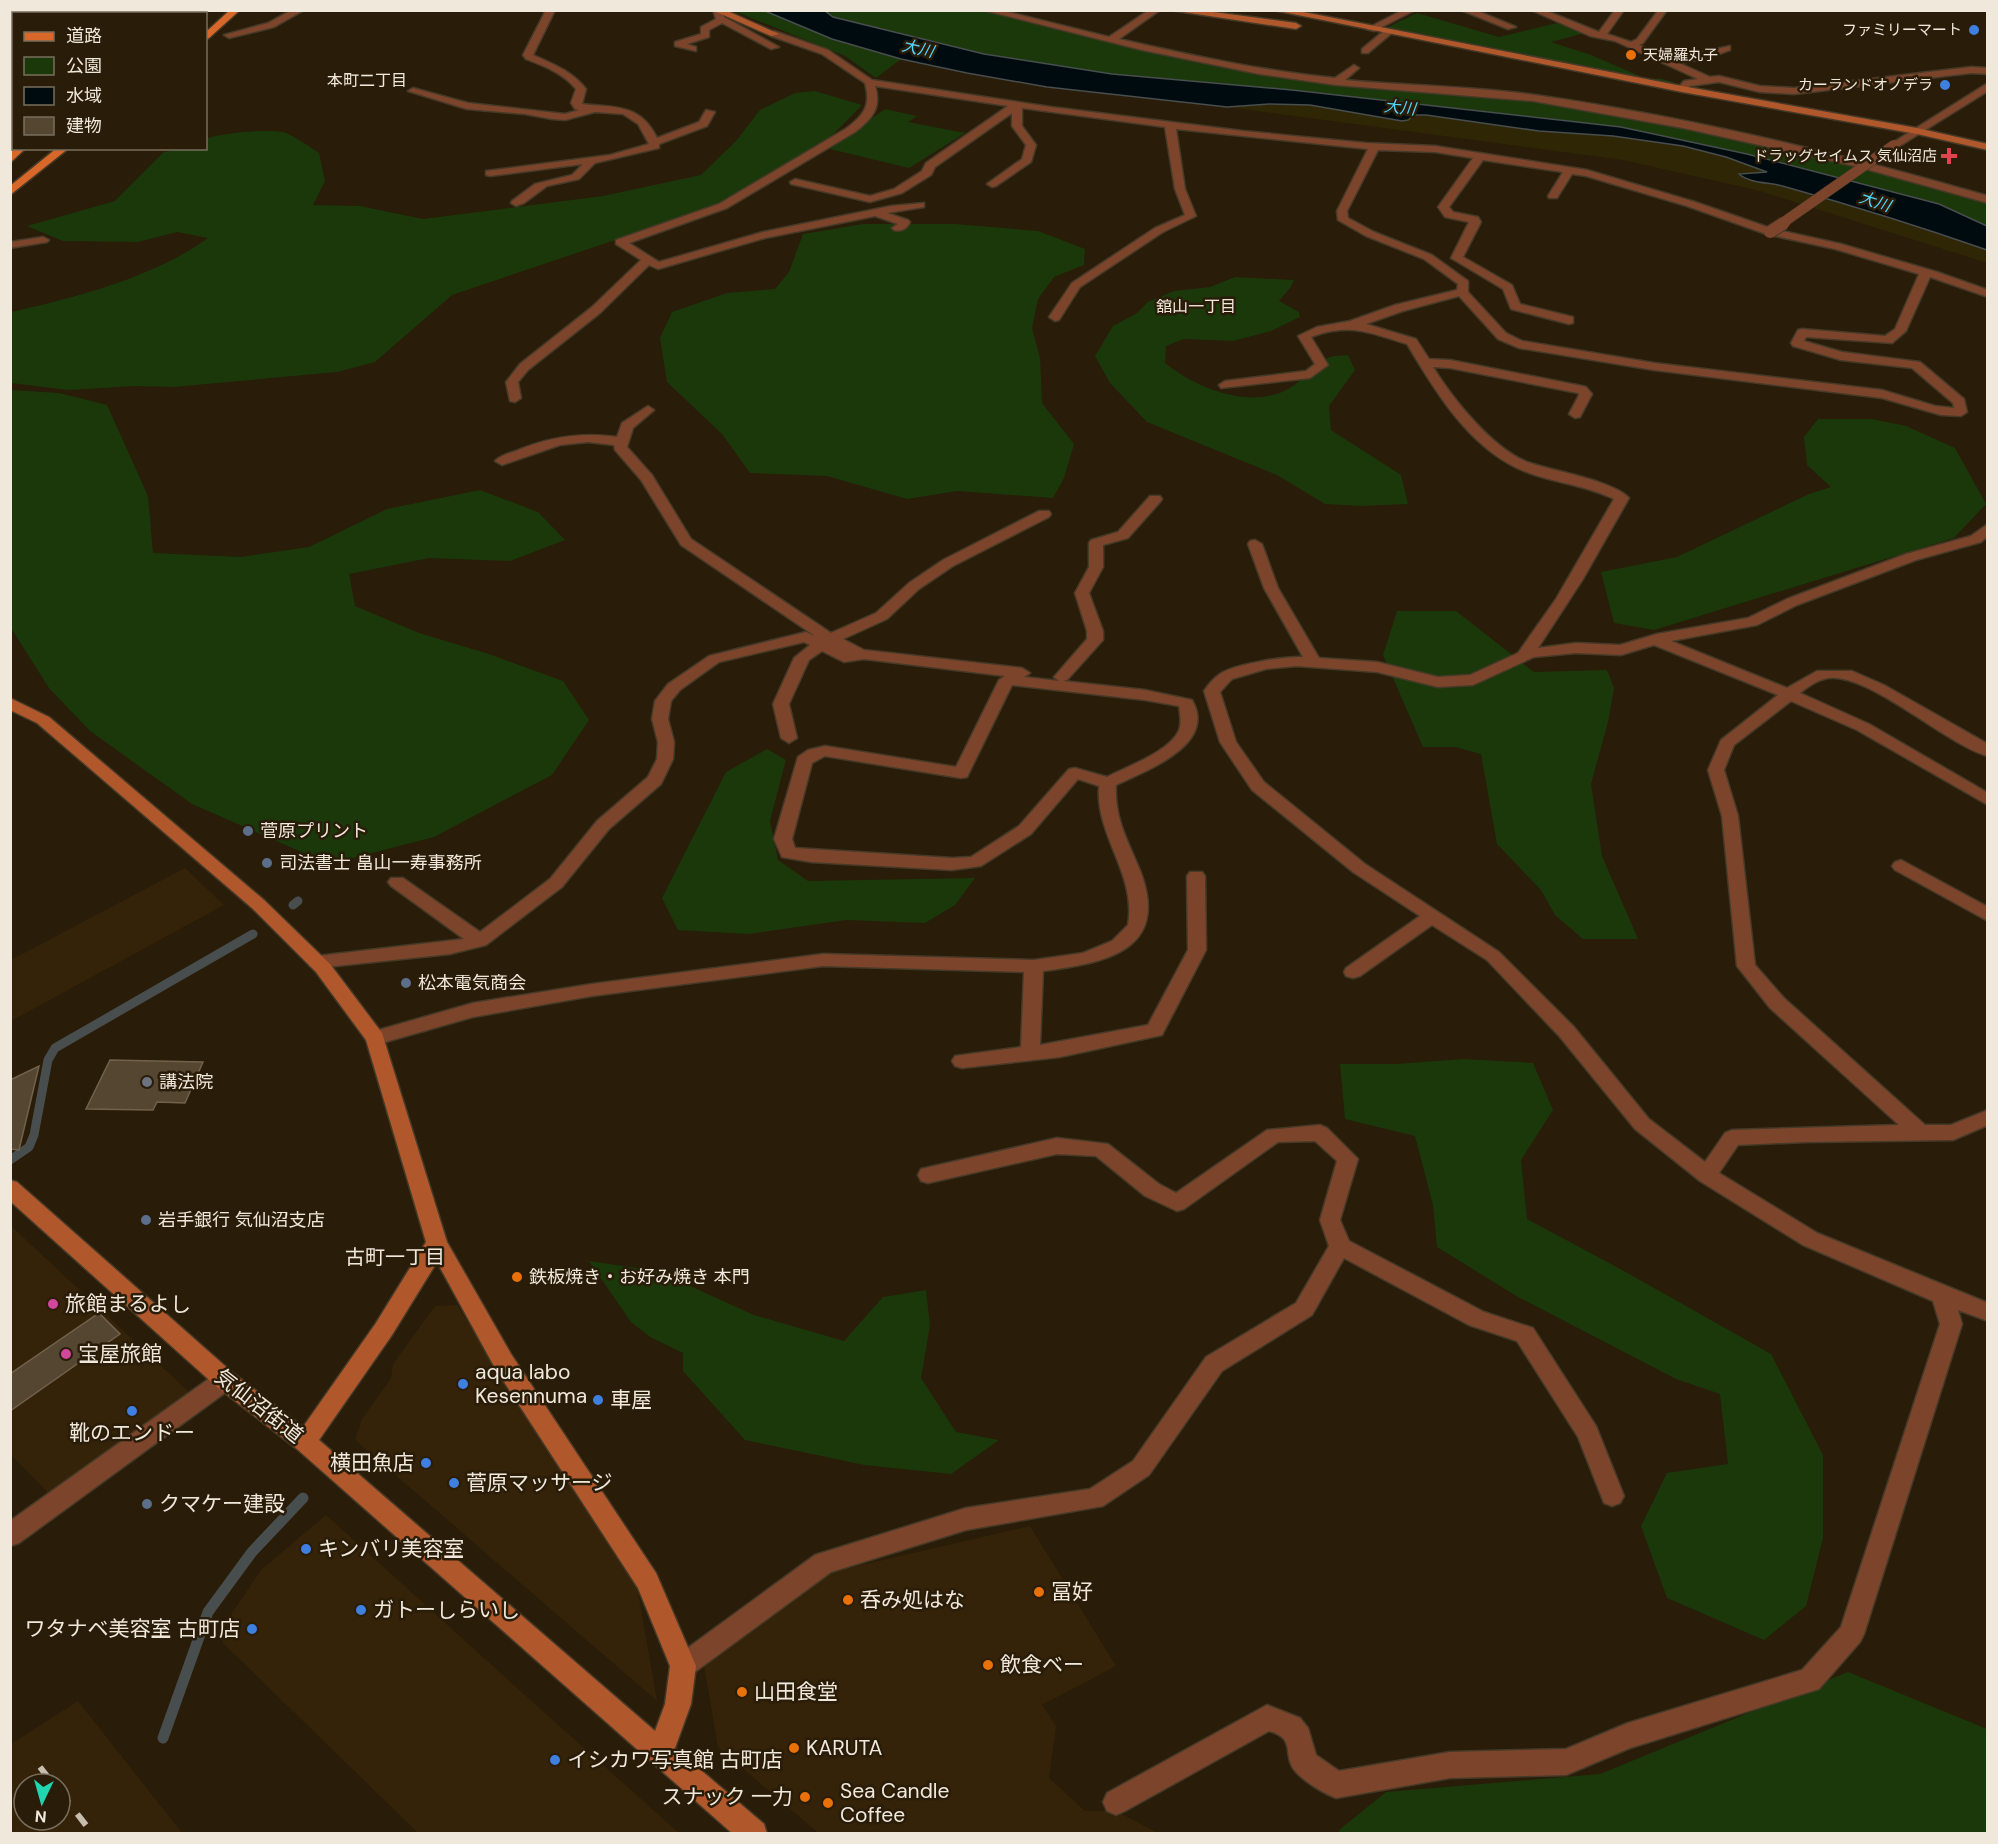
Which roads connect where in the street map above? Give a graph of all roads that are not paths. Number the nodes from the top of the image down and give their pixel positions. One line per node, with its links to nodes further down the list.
1 (236, 10): 19 (main road)
2 (300, 10): 20 (street)
3 (551, 10): 38 (street)
4 (987, 10): 22 (street)
5 (1156, 10): 22 (street)
6 (1174, 10): 14 (street)
7 (1277, 10): 17 (street)
8 (1411, 10): 17 (street)
9 (1465, 10): 15 (street)
10 (1535, 10): 21 (street)
11 (1620, 10): 21 (street)
12 (1658, 10): 23 (street)
13 (718, 13): 24 (street); 26 (street); 32 (street)
14 (1301, 26)
15 (1511, 27)
16 (1312, 28): 17 (street)
17 (1371, 28): 18 (street)
18 (1388, 32): 27 (street); 35 (street)
19 (207, 35)
20 (229, 35)
21 (1602, 35): 23 (street)
22 (1112, 39): 33 (street)
23 (1632, 45): 28 (street)
24 (774, 47)
25 (1727, 48): 28 (street)
26 (693, 49)
27 (1365, 51)
28 (1669, 62): 31 (street)
29 (1354, 68): 33 (street)
30 (1988, 71): 31 (street)
31 (1708, 80): 35 (street)
32 (869, 82): 37 (street); 62 (street)
33 (1336, 82): 54 (street)
34 (1988, 86): 41 (street)
35 (1682, 88): 41 (street)
36 (413, 91): 38 (street)
37 (1017, 105): 40 (street); 50 (street); 51 (street)
38 (592, 109): 42 (street)
39 (710, 112): 42 (street)
40 (1170, 125): 43 (street); 66 (street)
41 (1917, 131): 44 (street); 59 (street, bridge)
42 (654, 143): 47 (street)
43 (1375, 146): 46 (street); 64 (street)
44 (1988, 147)
45 (62, 150): 52 (main road)
46 (1480, 156): 48 (street); 67 (street)
47 (591, 161): 49 (street); 55 (street)
48 (1569, 171): 53 (street); 59 (street)
49 (490, 173)
50 (795, 182)
51 (992, 184)
52 (10, 192)
53 (1553, 196)
54 (1988, 200)
55 (516, 203)
56 (920, 206): 57 (street)
57 (868, 213): 58 (street); 62 (street)
58 (898, 228)
59 (1770, 232): 63 (street)
60 (43, 240): 61 (street)
61 (10, 244)
62 (648, 260): 71 (street)
63 (1926, 272): 64 (street); 65 (street)
64 (1462, 292): 68 (street)
65 (1988, 294)
66 (1055, 317)
67 (1569, 320)
68 (1351, 324): 69 (street); 70 (street)
69 (1425, 363): 73 (street); 82 (street)
70 (1225, 385)
71 (515, 398)
72 (648, 410): 74 (street)
73 (1575, 414)
74 (622, 442): 75 (street); 81 (street)
75 (502, 461)
76 (1155, 499): 84 (street)
77 (1044, 514): 81 (street)
78 (1988, 528): 80 (street)
79 (1255, 544): 83 (street)
80 (1655, 640): 82 (street); 86 (street)
81 (825, 642): 84 (street); 90 (street); 99 (street)
82 (1523, 657): 83 (street)
83 (1314, 662): 87 (street)
84 (1062, 677): 85 (street)
85 (1109, 691): 89 (street); 92 (street)
86 (1789, 694): 91 (street); 93 (street); 107 (street)
87 (1215, 702): 89 (street); 98 (street)
88 (10, 703): 100 (street)
89 (1186, 703): 92 (street)
90 (789, 738)
91 (1988, 751)
92 (1108, 783): 101 (street)
93 (1988, 800)
94 (1901, 866): 97 (street)
95 (1196, 876): 104 (street)
96 (397, 882): 99 (street)
97 (1988, 915)
98 (1432, 916): 102 (street); 109 (street)
99 (480, 941): 100 (street)
100 (316, 962): 103 (street)
101 (1034, 966): 103 (street); 104 (street)
102 (1353, 972)
103 (375, 1038): 111 (street)
104 (1030, 1053): 105 (street)
105 (962, 1061)
106 (1988, 1118): 107 (street)
107 (1921, 1133): 109 (street)
108 (928, 1175): 112 (street)
109 (1707, 1175): 113 (street)
110 (10, 1188): 115 (street, 気仙沼街道)
111 (437, 1243): 116 (street); 119 (street)
112 (1340, 1246): 117 (street); 119 (street)
113 (1942, 1295): 114 (street); 121 (street)
114 (1988, 1312)
115 (225, 1380): 116 (street, 気仙沼街道); 118 (street)
116 (305, 1442): 120 (street, 気仙沼街道)
117 (1612, 1496)
118 (10, 1535)
119 (683, 1666): 120 (street)
120 (661, 1751): 122 (street, 気仙沼街道)
121 (1116, 1802)
122 (754, 1833)

